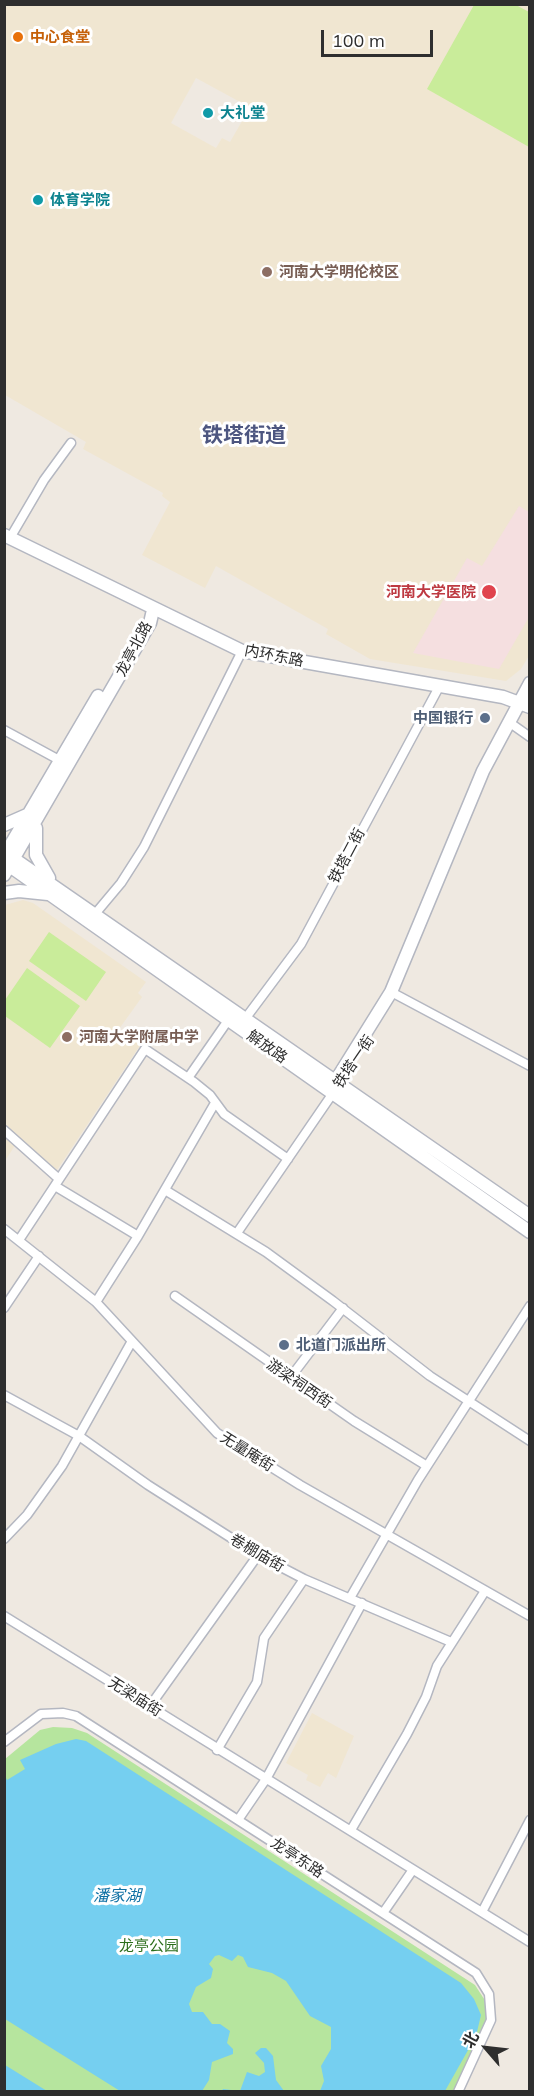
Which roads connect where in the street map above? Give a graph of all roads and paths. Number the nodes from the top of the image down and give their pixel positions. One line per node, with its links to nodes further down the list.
1 (71, 443): 2 (street)
2 (7, 537): 3 (main road, 内环东路)
3 (153, 610): 4 (main road, 内环东路); 11 (main road, 龙亭北路); 12 (main road, 龙亭北路)
4 (242, 651): 6 (main road, 内环东路); 17 (street)
5 (530, 684): 7 (main road)
6 (439, 687): 7 (main road, 内环东路); 20 (street, 铁塔二街)
7 (525, 702): 8 (main road, 铁塔一街); 23 (main road, 铁塔一街)
8 (513, 725): 10 (street); 18 (main road, 铁塔一街)
9 (4, 730): 11 (street)
10 (530, 737)
11 (61, 761): 12 (main road, 龙亭北路)
12 (35, 815): 13 (main road); 14 (main road, 龙亭北路); 15 (main road)
13 (4, 825)
14 (7, 861): 15 (main road, 解放路)
15 (54, 891): 16 (main road); 17 (main road, 解放路); 19 (main road, 解放路)
16 (4, 893)
17 (95, 914): 20 (main road, 解放路)
18 (394, 994): 21 (street); 23 (main road, 铁塔一街)
19 (229, 1019): 22 (street); 23 (main road, 解放路)
20 (244, 1019): 23 (main road, 解放路)
21 (530, 1066)
22 (188, 1078): 24 (street); 27 (street)
23 (336, 1086): 26 (street); 29 (main road, 解放路); 31 (main road, 解放路)
24 (215, 1102): 26 (street); 28 (street)
25 (4, 1131): 27 (street)
26 (288, 1159): 32 (street)
27 (57, 1182): 33 (street); 34 (street)
28 (165, 1190): 32 (street); 33 (street)
29 (530, 1216)
30 (4, 1229): 34 (street, 无量庵街)
31 (530, 1232)
32 (237, 1233): 40 (street)
33 (138, 1236): 37 (street)
34 (19, 1240): 35 (street, 无量庵街)
35 (39, 1256): 37 (street, 无量庵街); 39 (street)
36 (175, 1296): 42 (street, 游梁祠西街)
37 (96, 1302): 41 (street, 无量庵街)
38 (530, 1306): 44 (street)
39 (4, 1308)
40 (343, 1308): 42 (street); 44 (street)
41 (132, 1341): 45 (street); 48 (street, 无量庵街)
42 (290, 1378): 47 (street, 游梁祠西街)
43 (4, 1395): 45 (street, 卷棚庙街)
44 (467, 1402): 46 (street); 47 (street)
45 (79, 1436): 49 (street); 50 (street, 卷棚庙街)
46 (530, 1441)
47 (427, 1466): 48 (street)
48 (386, 1534): 52 (street, 无量庵街); 53 (street)
49 (4, 1539)
50 (258, 1555): 51 (street, 卷棚庙街); 58 (street)
51 (304, 1579): 53 (street, 卷棚庙街); 60 (street)
52 (484, 1591): 56 (street, 无量庵街); 57 (street)
53 (350, 1599): 54 (street, 卷棚庙街)
54 (362, 1603): 57 (street, 卷棚庙街); 61 (street)
55 (4, 1616): 58 (street, 无梁庙街)
56 (530, 1616)
57 (451, 1642): 64 (street)
58 (150, 1706): 60 (street, 无梁庙街)
59 (4, 1742): 62 (street, 龙亭东路)
60 (217, 1750): 61 (street, 无梁庙街)
61 (266, 1779): 62 (street); 64 (street, 无梁庙街)
62 (238, 1820): 67 (street, 龙亭东路)
63 (530, 1820): 66 (street)
64 (351, 1830): 65 (street, 无梁庙街)
65 (412, 1871): 66 (street, 无梁庙街); 67 (street)
66 (482, 1912): 68 (street, 无梁庙街)
67 (383, 1913): 69 (street, 龙亭东路)
68 (530, 1942)
69 (458, 2091)

